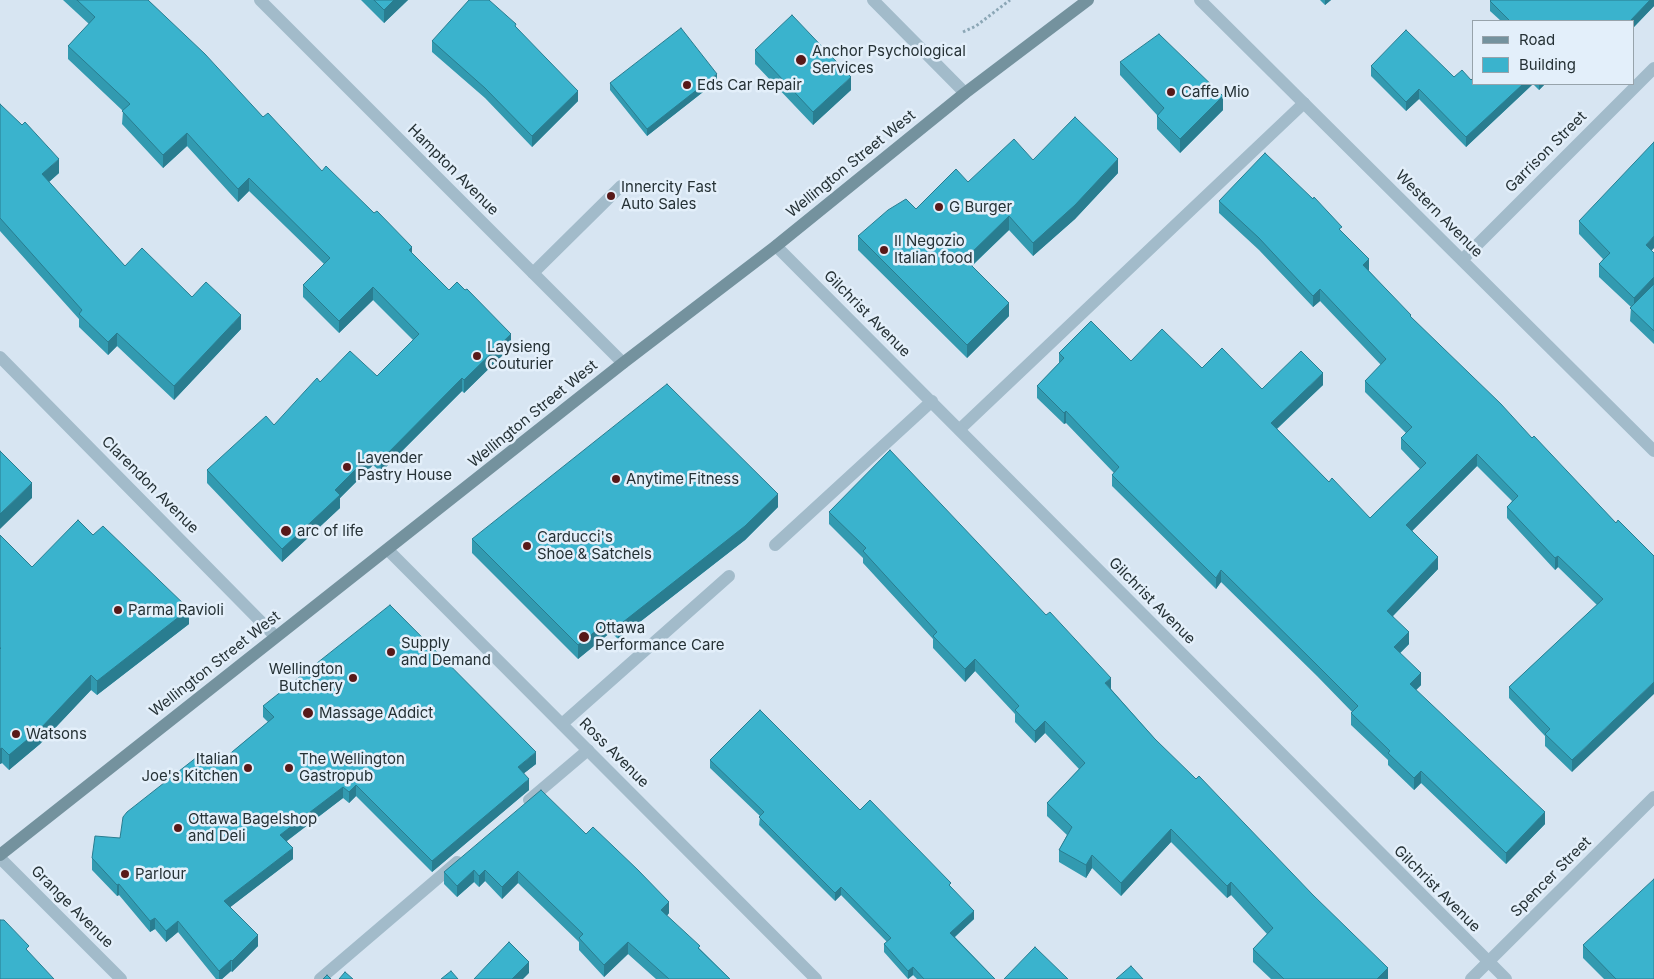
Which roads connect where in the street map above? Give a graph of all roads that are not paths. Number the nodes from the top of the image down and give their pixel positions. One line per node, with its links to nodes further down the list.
1 (260, 0): 11 (street, Hampton Avenue)
2 (873, 0): 6 (street)
3 (1088, 0): 6 (main road, Wellington Street West)
4 (1200, 0): 7 (street, Western Avenue)
5 (1654, 68): 10 (street, Garrison Street)
6 (965, 93): 9 (main road, Wellington Street West)
7 (1304, 104): 10 (street, Western Avenue); 15 (street)
8 (622, 186): 11 (street)
9 (776, 246): 13 (main road, Wellington Street West); 14 (street, Gilchrist Avenue)
10 (1462, 260): 16 (street, Western Avenue)
11 (533, 273): 13 (street, Hampton Avenue)
12 (0, 357): 20 (street, Clarendon Avenue)
13 (623, 362): 18 (main road, Wellington Street West)
14 (932, 402): 15 (street, Gilchrist Avenue); 17 (street)
15 (960, 429): 27 (street, Gilchrist Avenue)
16 (1654, 451)
17 (775, 544)
18 (388, 550): 20 (main road, Wellington Street West); 21 (street, Ross Avenue)
19 (729, 576): 21 (street)
20 (275, 636): 26 (main road, Wellington Street West)
21 (562, 724): 22 (street, Ross Avenue)
22 (588, 750): 24 (street); 30 (street, Ross Avenue)
23 (1654, 798): 27 (street, Spencer Street)
24 (519, 808)
25 (468, 853): 29 (street)
26 (0, 856): 28 (street, Grange Avenue)
27 (1488, 962): 31 (street, Spencer Street); 32 (street, Gilchrist Avenue)
28 (121, 979)
29 (320, 979)
30 (816, 979)
31 (1471, 979)
32 (1506, 979)

